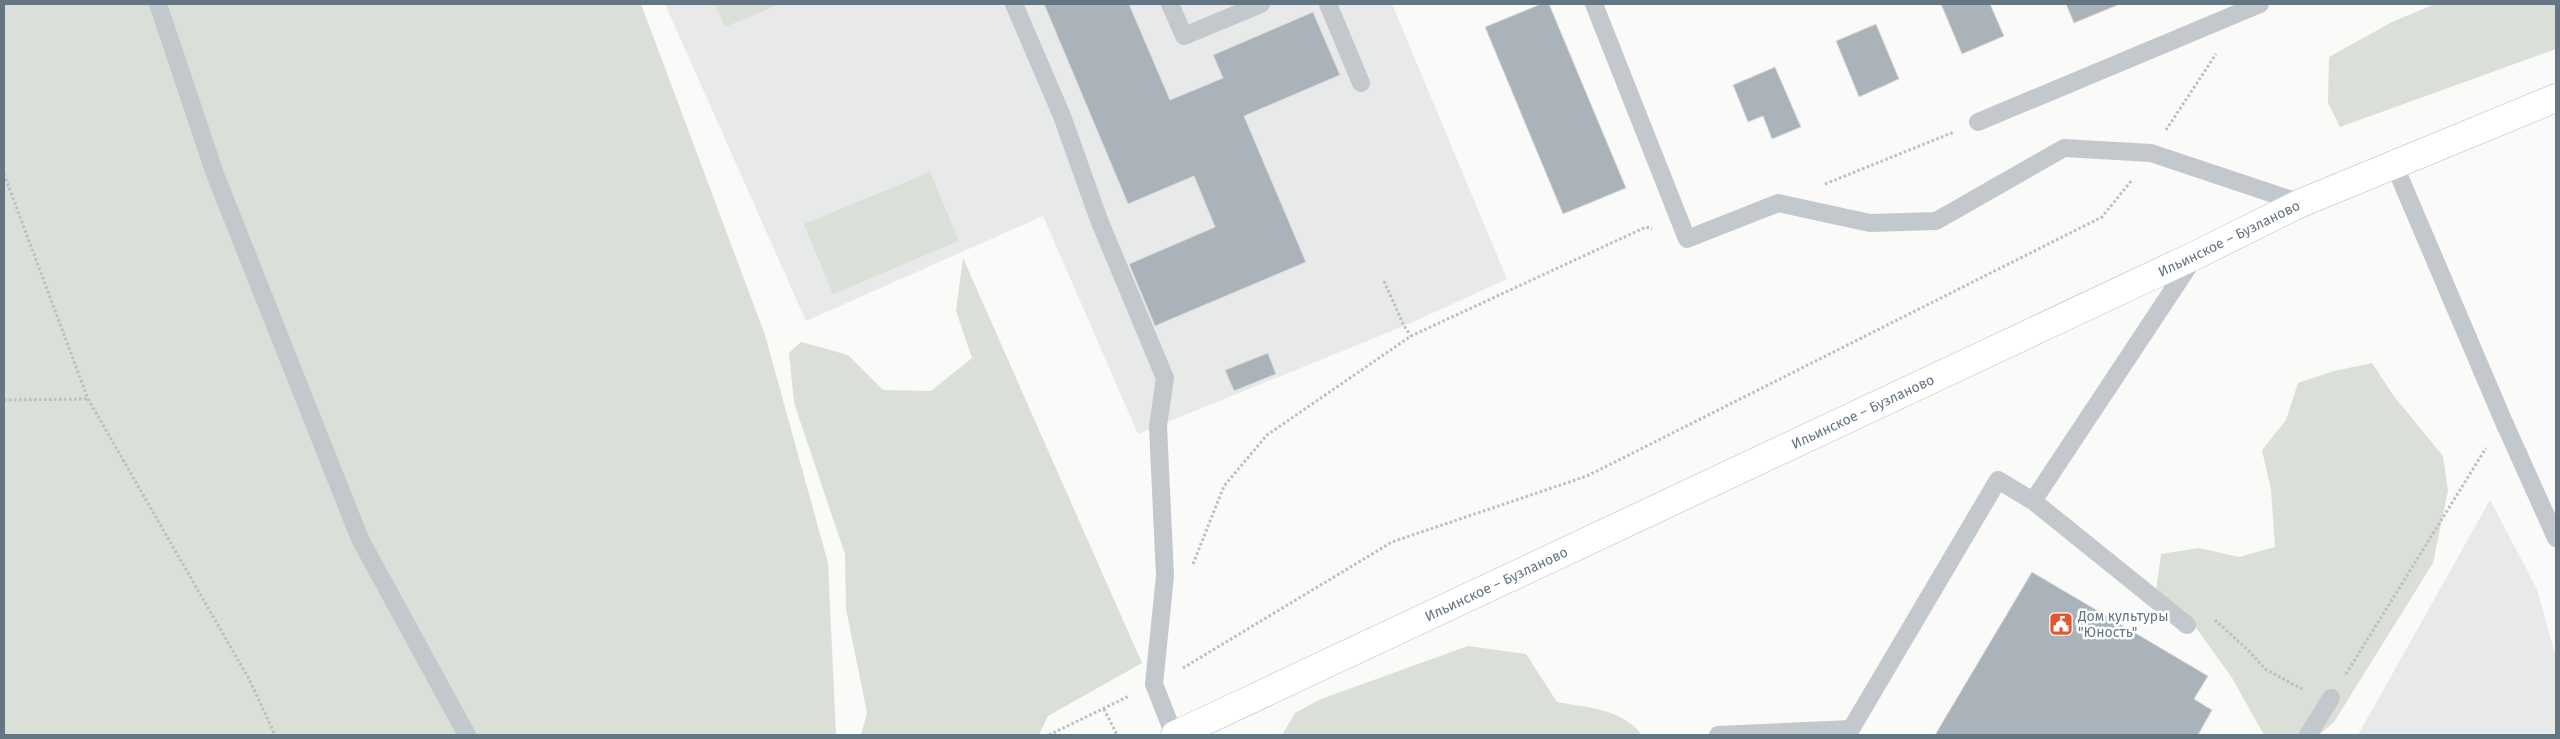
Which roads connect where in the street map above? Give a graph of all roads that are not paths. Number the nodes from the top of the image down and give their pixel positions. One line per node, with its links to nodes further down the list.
1 (158, 4): 20 (lane)
2 (1014, 4): 19 (lane)
3 (1170, 4): 4 (lane)
4 (1261, 4)
5 (1328, 4): 8 (lane)
6 (1594, 4): 12 (lane)
7 (2252, 7): 10 (lane)
8 (1361, 83)
9 (2556, 98): 11 (street, Ильинское – Бузланово)
10 (1978, 122)
11 (2394, 164): 12 (street, Ильинское – Бузланово); 15 (lane)
12 (2301, 203): 13 (street, Ильинское – Бузланово)
13 (2196, 255): 14 (lane); 19 (street, Ильинское – Бузланово)
14 (2033, 502): 16 (lane); 18 (lane)
15 (2556, 538)
16 (2187, 625)
17 (2330, 700): 22 (lane)
18 (1856, 732): 21 (lane)
19 (1183, 734)
20 (467, 735)
21 (1718, 735)
22 (2308, 735)

